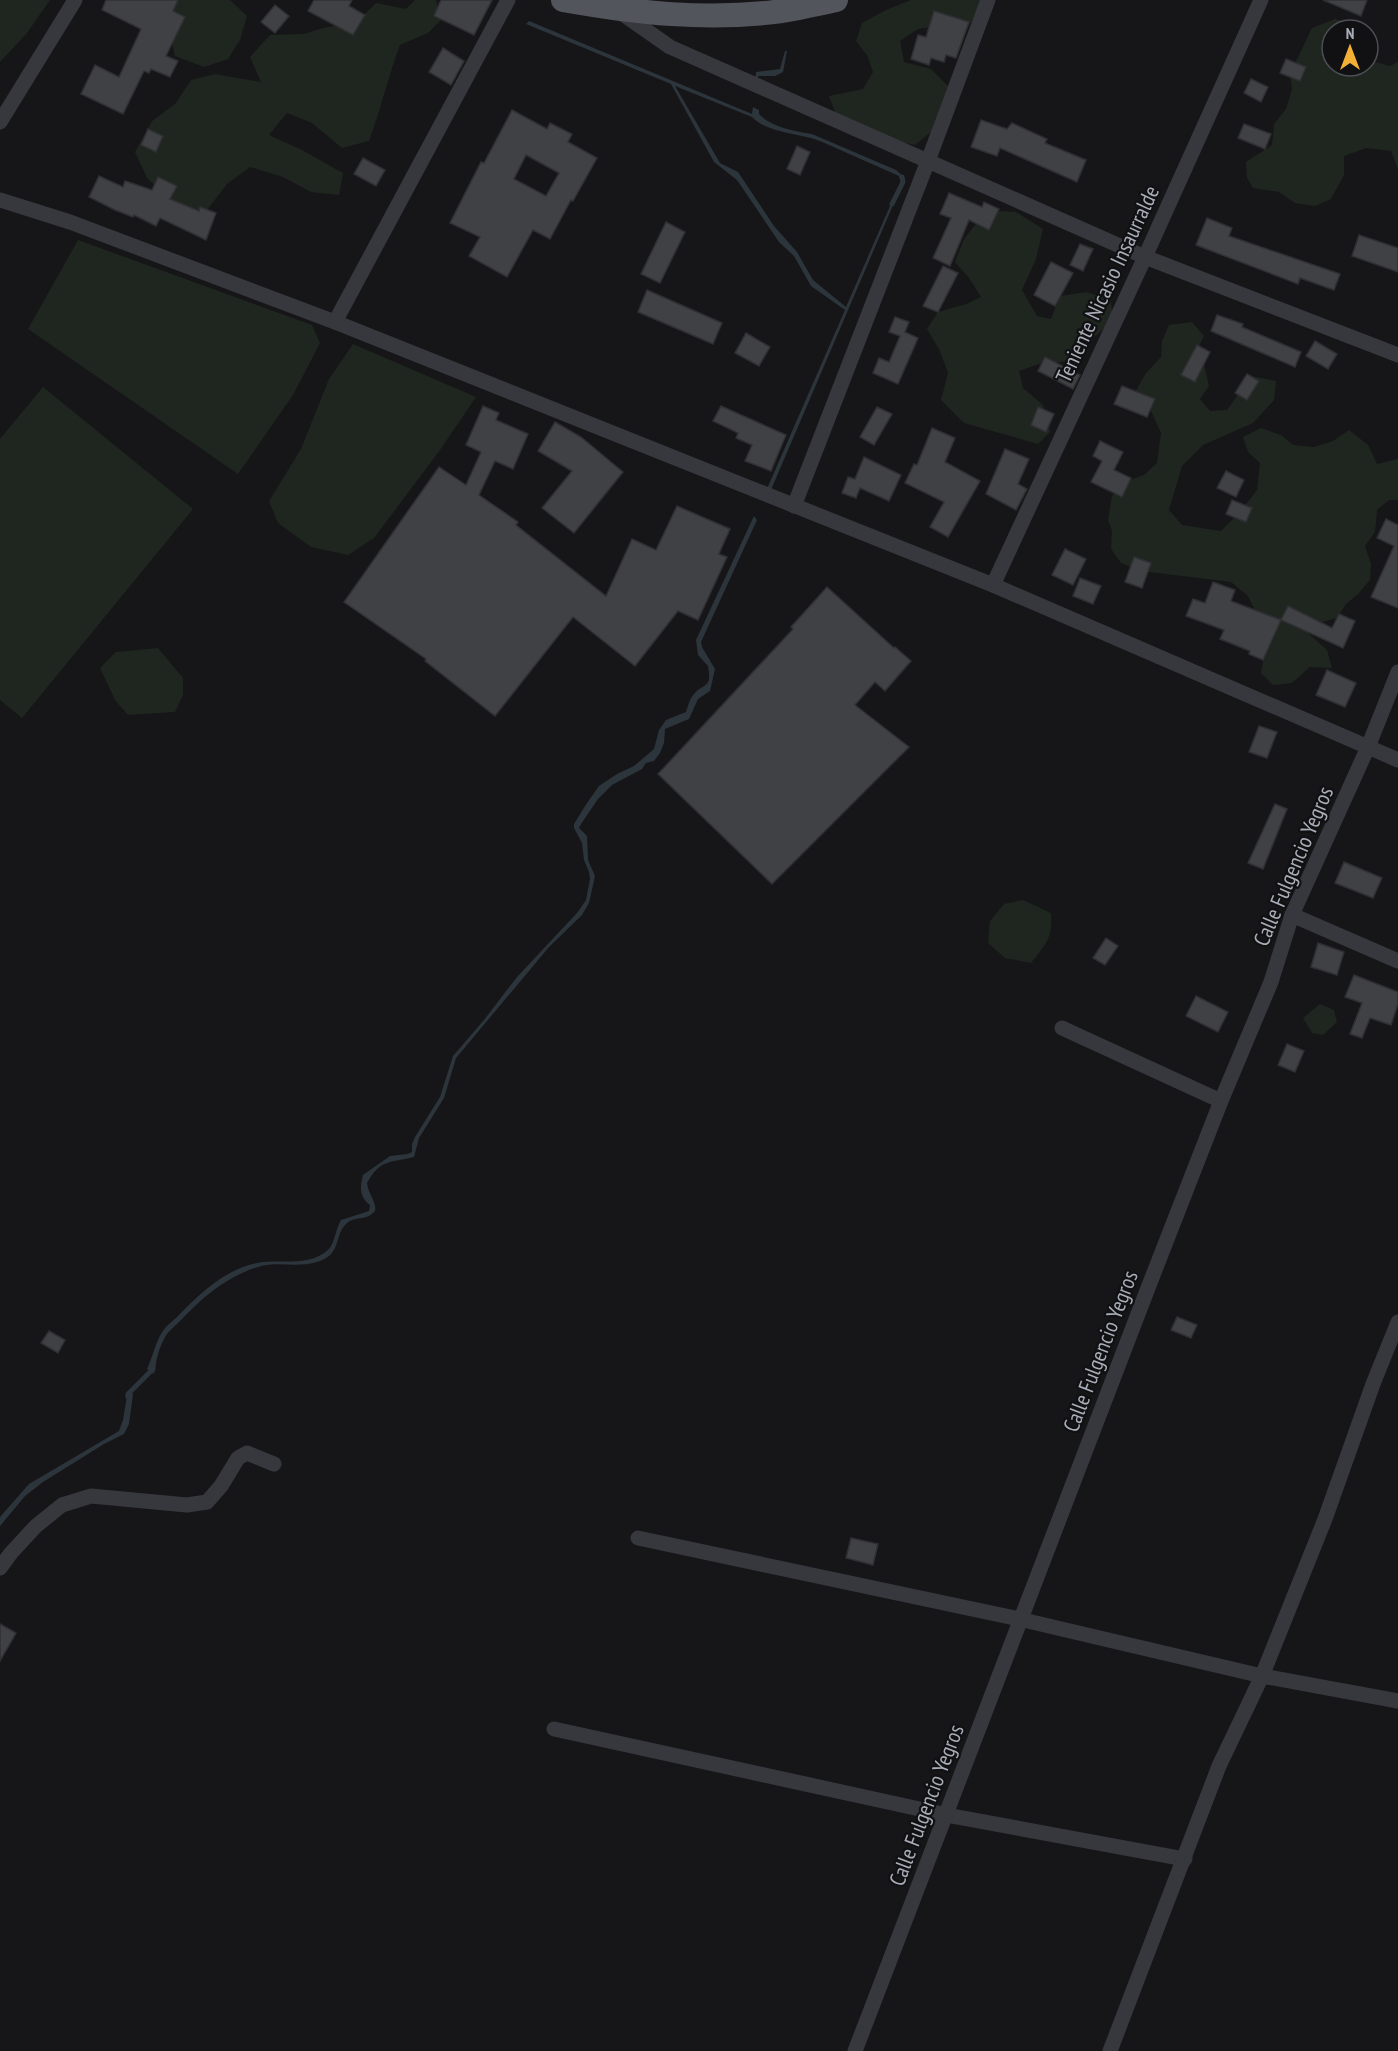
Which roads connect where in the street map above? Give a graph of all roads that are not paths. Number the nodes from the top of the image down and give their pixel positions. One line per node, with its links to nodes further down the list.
1 (75, 0): 8 (street)
2 (508, 0): 12 (street)
3 (563, 0): 7 (main road)
4 (836, 0): 7 (main road)
5 (988, 0): 9 (street)
6 (1261, 0): 11 (street, Teniente Nicasio Insaurralde)
7 (616, 9): 9 (street)
8 (0, 122)
9 (928, 161): 11 (street); 14 (street)
10 (0, 200): 12 (street)
11 (1145, 257): 13 (street); 15 (street, Teniente Nicasio Insaurralde)
12 (334, 322): 14 (street)
13 (1398, 356)
14 (794, 506): 15 (street)
15 (993, 585): 17 (street)
16 (1398, 672): 17 (street, Calle Fulgencio Yegros)
17 (1368, 747): 18 (street); 19 (street, Calle Fulgencio Yegros)
18 (1398, 760)
19 (1292, 915): 20 (street); 22 (street, Calle Fulgencio Yegros)
20 (1398, 961)
21 (1062, 1028): 22 (street)
22 (1221, 1101): 27 (street, Calle Fulgencio Yegros)
23 (1398, 1322): 28 (street)
24 (274, 1464): 26 (street)
25 (638, 1538): 27 (street)
26 (0, 1568)
27 (1019, 1619): 28 (street); 31 (street, Calle Fulgencio Yegros)
28 (1262, 1676): 29 (street); 32 (street)
29 (1398, 1701)
30 (554, 1730): 31 (street)
31 (947, 1815): 32 (street); 33 (street, Calle Fulgencio Yegros)
32 (1185, 1859): 34 (street)
33 (855, 2051)
34 (1110, 2051)

